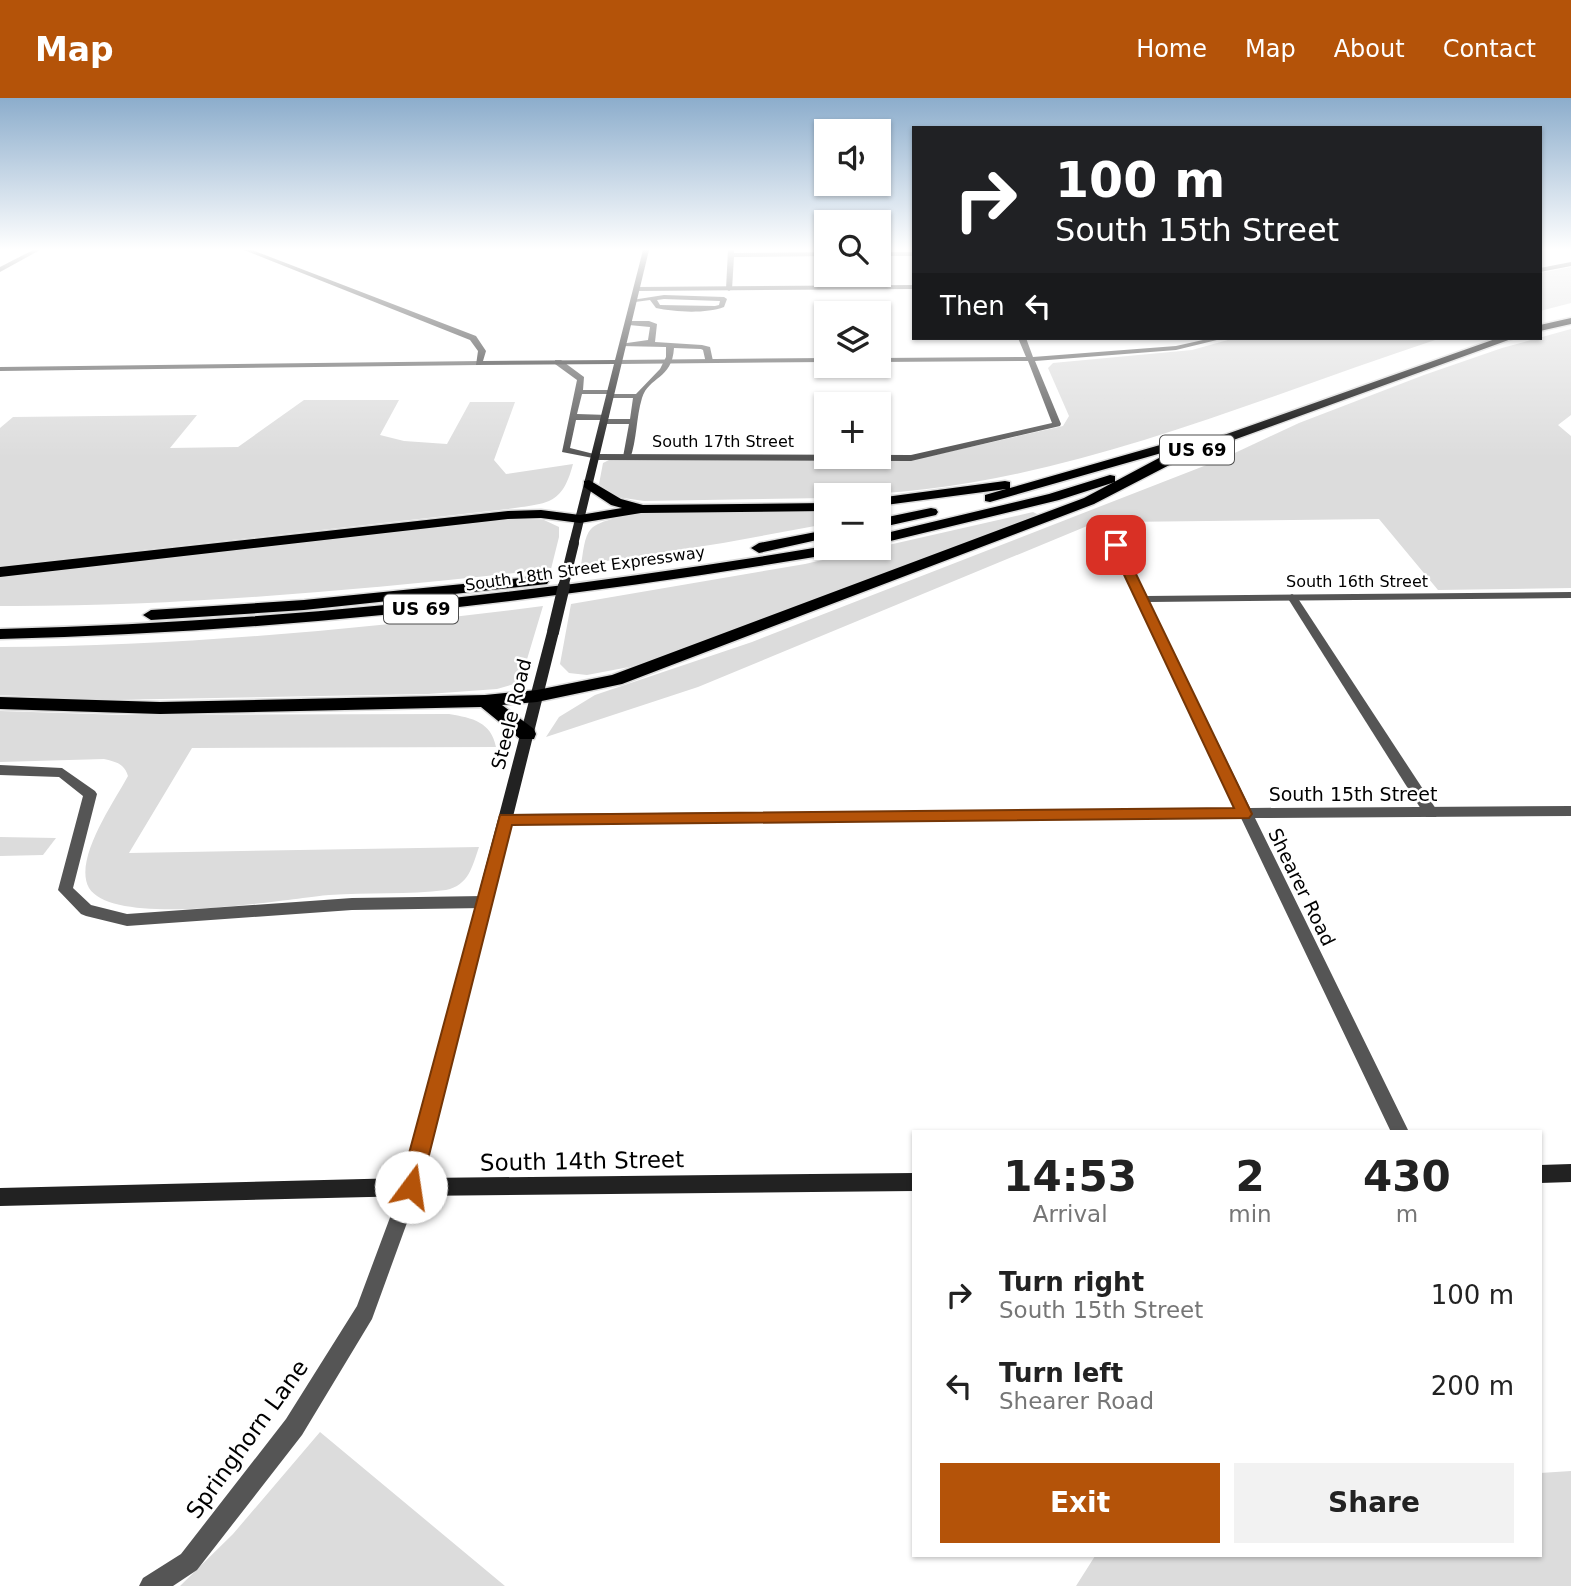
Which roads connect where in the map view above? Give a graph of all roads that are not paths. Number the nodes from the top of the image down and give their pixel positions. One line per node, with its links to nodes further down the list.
1 (425, 319): 20 (main road)
2 (630, 319): 4 (main road, Steele Road)
3 (1571, 321): 5 (highway)
4 (629, 323): 10 (main road, Steele Road); 11 (street)
5 (1542, 328)
6 (1023, 340): 13 (street)
7 (1212, 340): 13 (street)
8 (1464, 340): 31 (highway, US 69)
9 (1502, 340): 30 (highway, US 69)
10 (624, 344): 11 (street); 19 (main road, Steele Road)
11 (647, 344): 12 (street)
12 (670, 347): 16 (street); 17 (street)
13 (1032, 359): 15 (street); 29 (street, South 17th Street)
14 (814, 360): 17 (street)
15 (891, 360)
16 (670, 361): 17 (street); 19 (street); 24 (street)
17 (709, 361)
18 (558, 362): 19 (main road); 20 (main road); 22 (street)
19 (618, 362): 23 (main road, Steele Road)
20 (479, 363): 21 (street)
21 (0, 369)
22 (579, 392): 23 (street); 25 (street)
23 (610, 394): 24 (street); 26 (main road, Steele Road)
24 (638, 396): 27 (street)
25 (573, 417): 26 (street); 28 (street)
26 (604, 419): 27 (street); 28 (main road, Steele Road)
27 (633, 421): 29 (street)
28 (595, 457): 29 (street, South 17th Street); 32 (main road, Steele Road)
29 (628, 457)
30 (1176, 457): 39 (highway, US 69); 48 (highway)
31 (1073, 474): 33 (highway); 37 (highway, US 69)
32 (589, 484): 35 (highway); 36 (main road, Steele Road)
33 (891, 500)
34 (814, 507): 35 (highway)
35 (641, 509): 36 (highway)
36 (580, 519): 42 (highway); 48 (main road, Steele Road, bridge)
37 (891, 521)
38 (814, 536): 46 (highway, South 18th Street Expressway / US 69)
39 (891, 537)
40 (1116, 545): 45 (street, Shearer Road)
41 (814, 552): 47 (highway, South 18th Street Expressway / US 69)
42 (0, 572)
43 (1571, 595): 44 (street, South 16th Street)
44 (1292, 597): 45 (street, South 16th Street); 54 (street)
45 (1143, 599): 55 (street, Shearer Road)
46 (0, 620)
47 (0, 634)
48 (537, 696): 49 (highway); 51 (main road, Steele Road)
49 (485, 701): 50 (highway); 51 (highway)
50 (0, 703)
51 (527, 734): 56 (main road, Steele Road)
52 (0, 770): 57 (street)
53 (1571, 811): 54 (street, South 15th Street)
54 (1431, 813): 55 (street, South 15th Street)
55 (1244, 814): 56 (street, South 15th Street); 58 (street, Shearer Road)
56 (505, 819): 57 (main road, Steele Road)
57 (484, 902): 62 (main road, Steele Road)
58 (1400, 1130)
59 (1571, 1173): 60 (main road)
60 (1542, 1174)
61 (912, 1182): 62 (main road, South 14th Street)
62 (411, 1187): 63 (main road, South 14th Street); 64 (street, Springhorn Lane)
63 (0, 1197)
64 (151, 1586)

